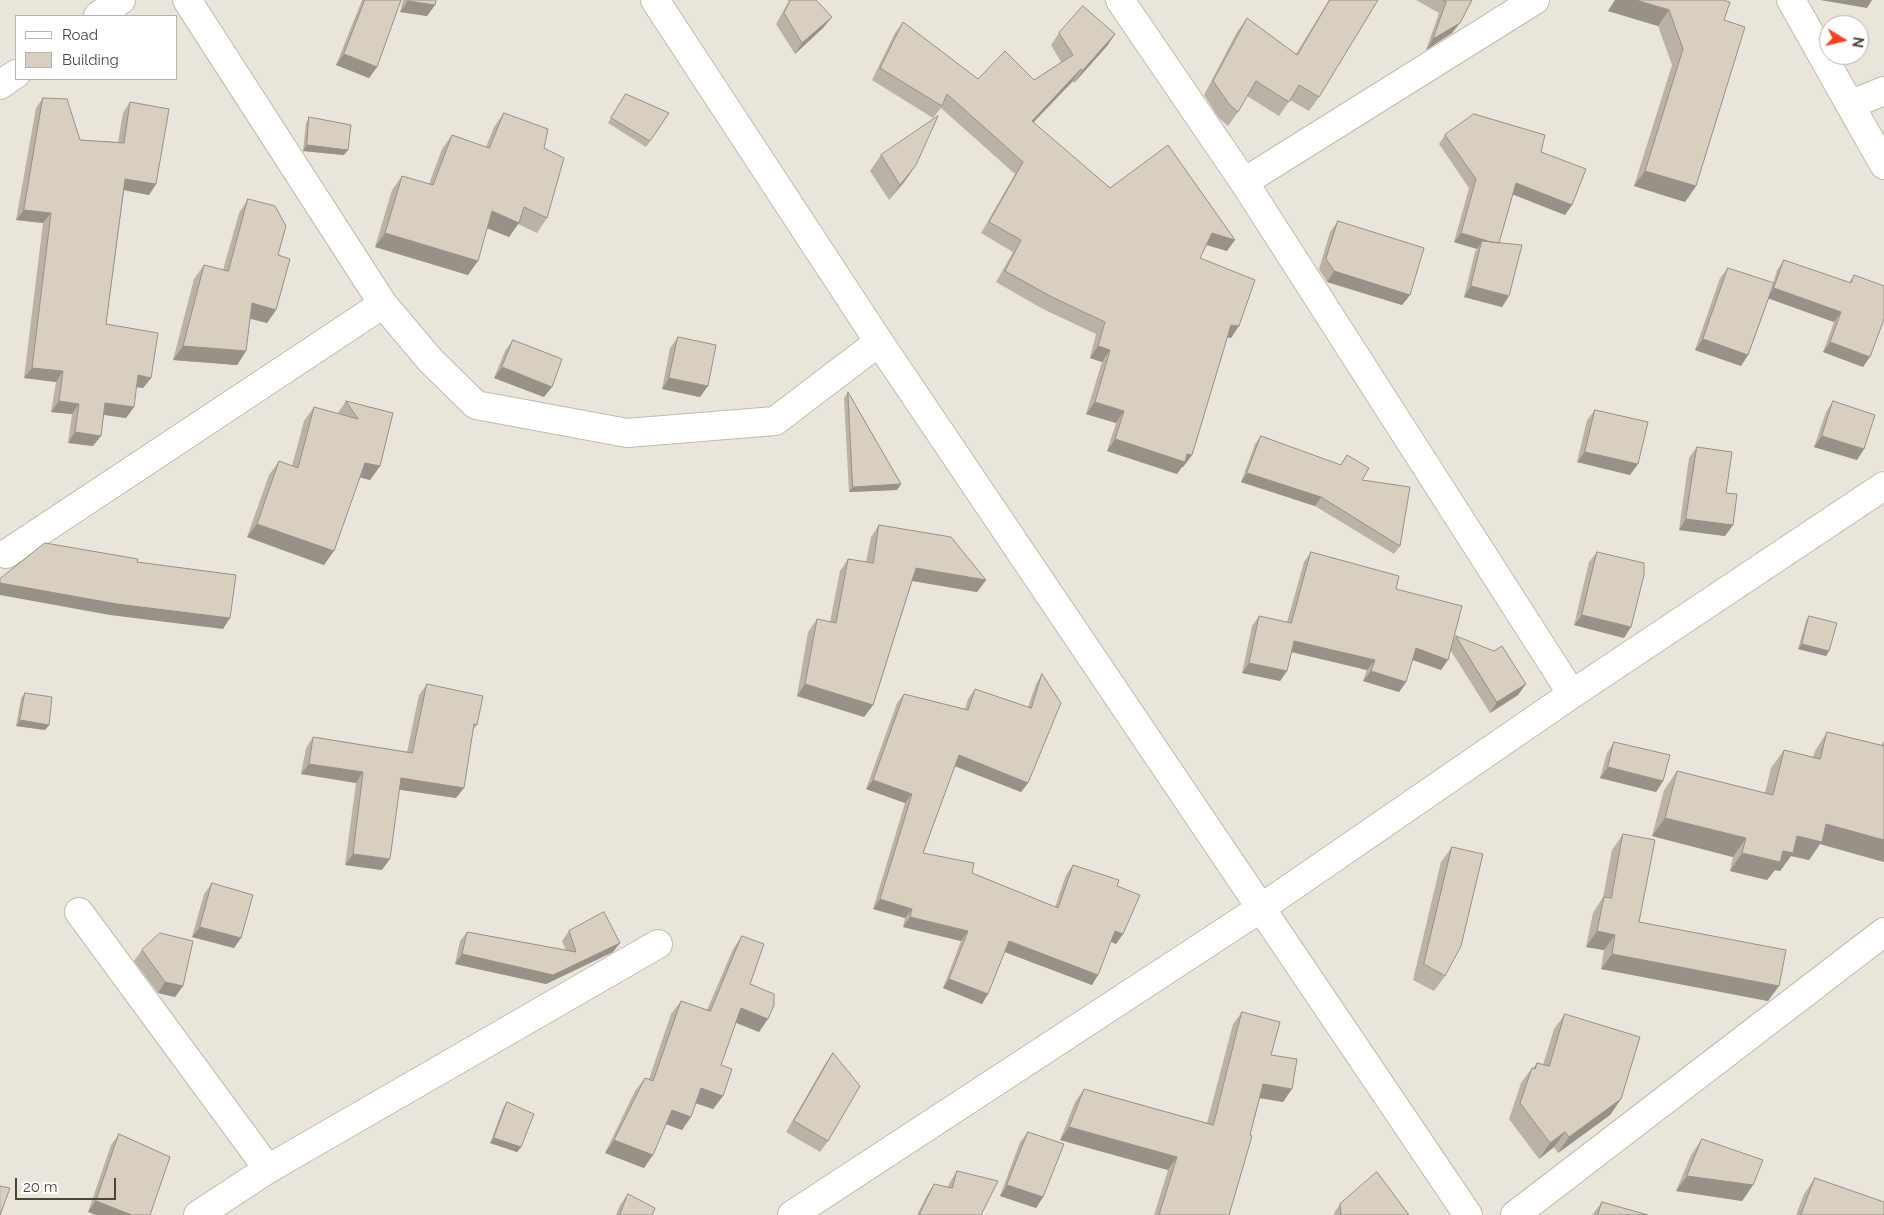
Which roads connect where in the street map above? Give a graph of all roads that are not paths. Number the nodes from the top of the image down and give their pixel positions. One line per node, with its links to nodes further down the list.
1 (121, 0): 7 (street)
2 (187, 0): 14 (street)
3 (655, 0): 15 (street)
4 (1120, 0): 13 (street)
5 (1535, 0): 13 (street)
6 (1791, 0): 11 (street)
7 (99, 15)
8 (15, 75): 9 (street)
9 (0, 85)
10 (1884, 90): 11 (street)
11 (1852, 104): 12 (street)
12 (1884, 165)
13 (1244, 182): 18 (street)
14 (383, 304): 15 (street); 17 (street)
15 (879, 342): 19 (street)
16 (1884, 486): 18 (street)
17 (6, 554)
18 (1572, 694): 19 (street)
19 (1261, 908): 25 (street); 26 (street)
20 (79, 912): 23 (street)
21 (1884, 932): 27 (street)
22 (658, 944): 23 (street)
23 (268, 1169): 24 (street)
24 (198, 1215)
25 (792, 1215)
26 (1468, 1215)
27 (1515, 1215)

